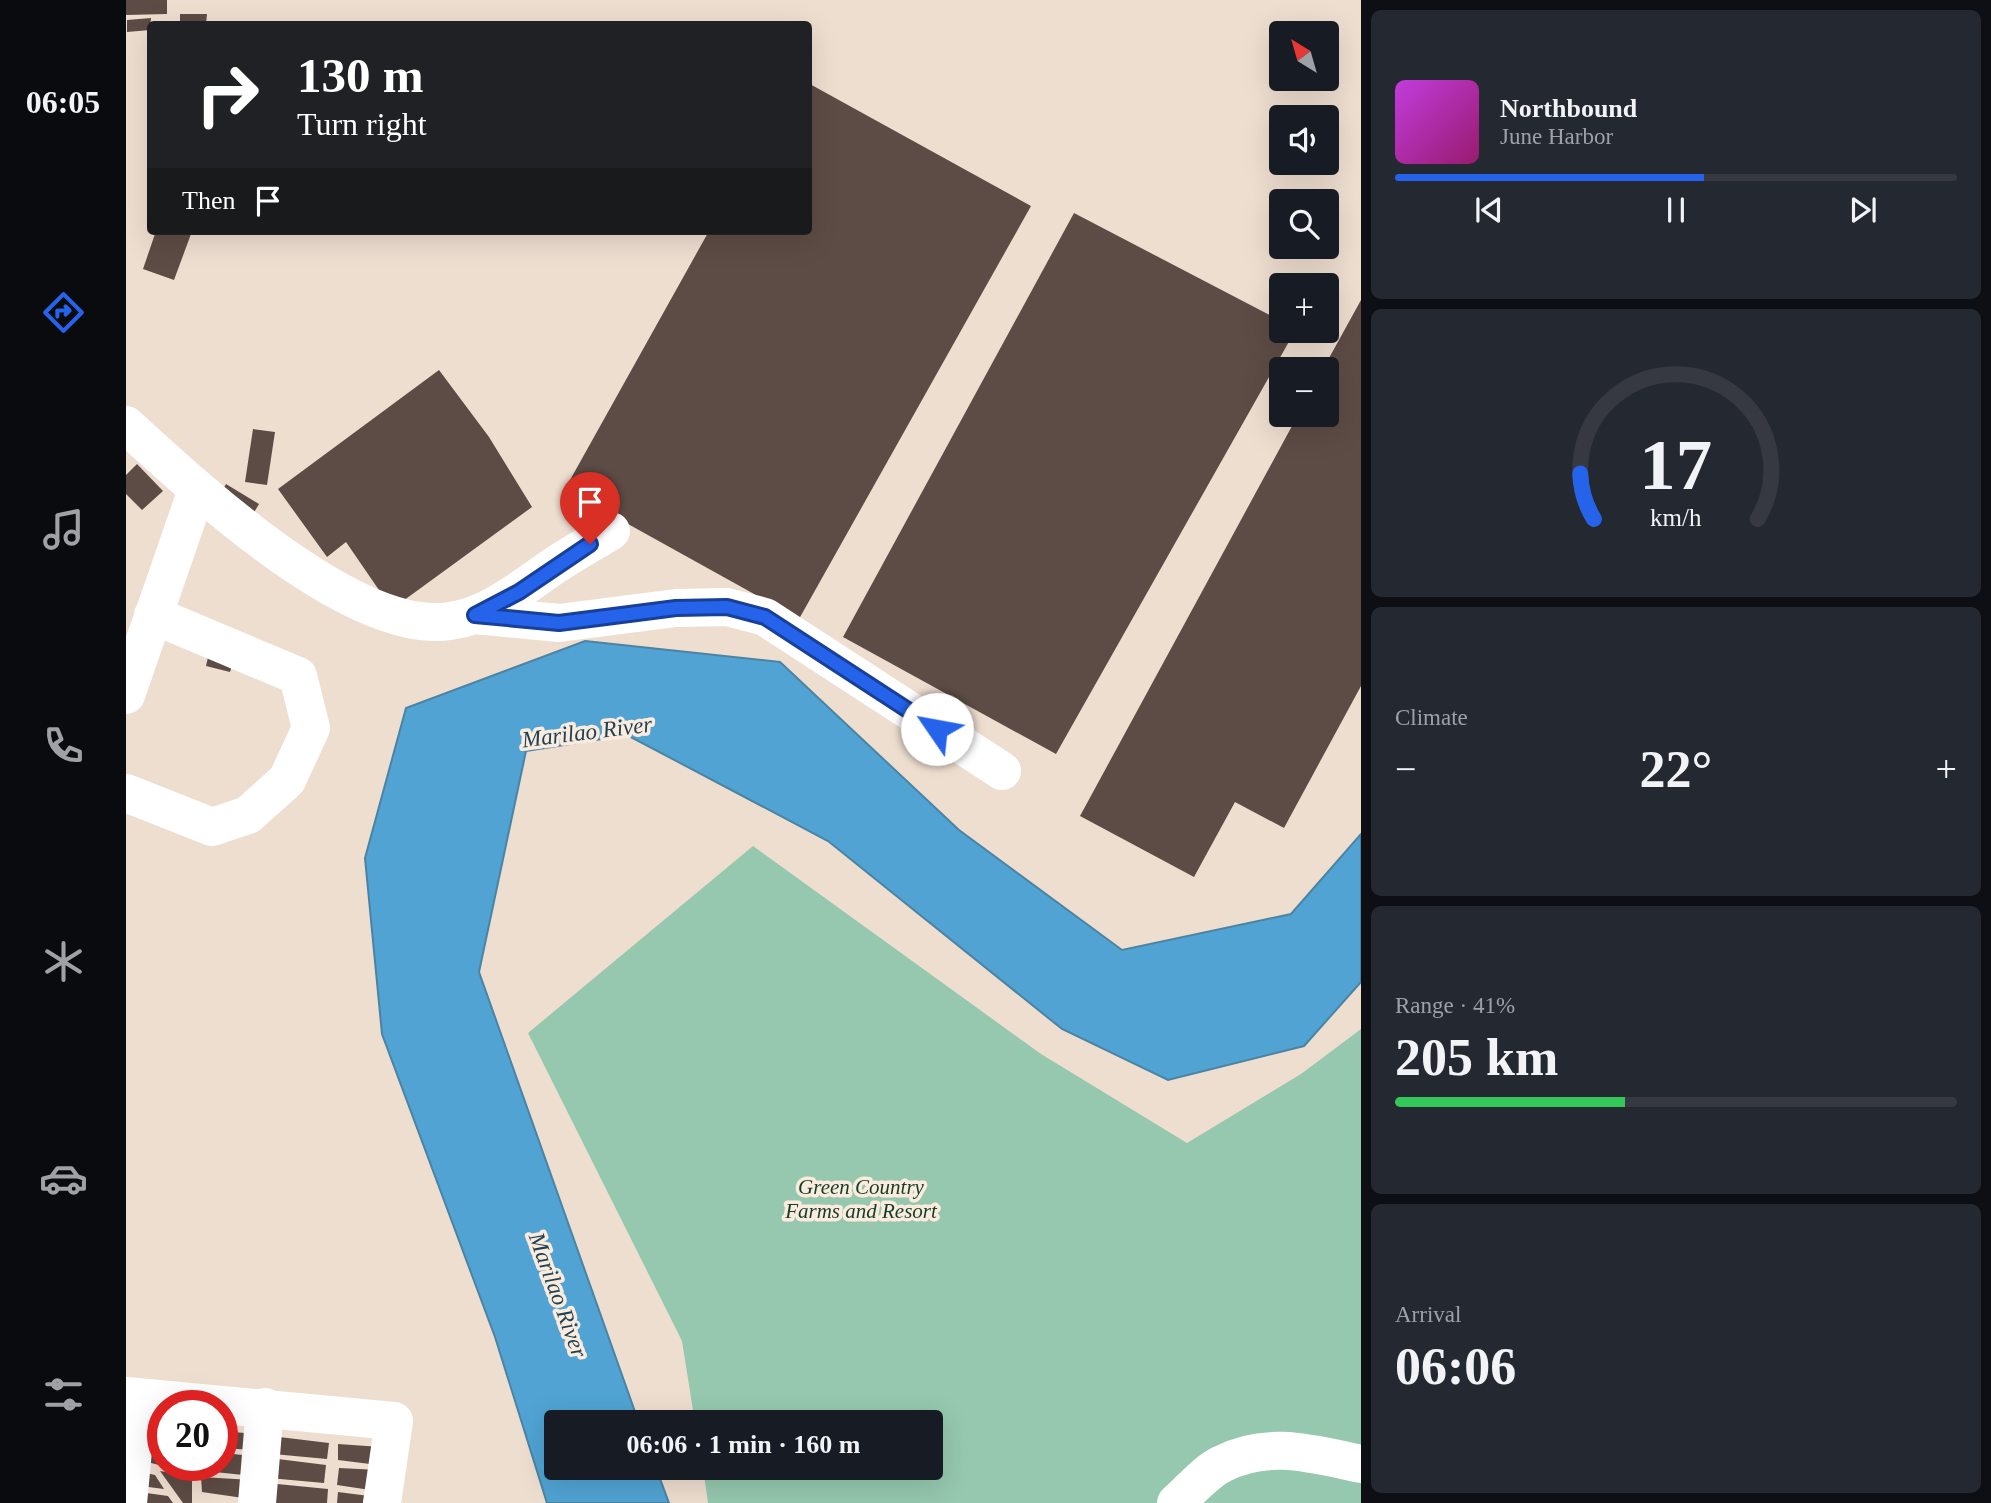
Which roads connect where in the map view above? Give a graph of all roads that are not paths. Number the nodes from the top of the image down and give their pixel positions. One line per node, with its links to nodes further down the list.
1 (126, 425): 2 (street)
2 (197, 490): 4 (street); 5 (street)
3 (611, 531): 5 (street)
4 (153, 615): 6 (street); 8 (street)
5 (475, 615): 7 (street)
6 (126, 695)
7 (1002, 771)
8 (126, 793)
9 (132, 1397): 10 (street); 12 (street)
10 (265, 1407): 13 (street); 14 (street)
11 (1361, 1464): 15 (street)
12 (128, 1503)
13 (257, 1503)
14 (382, 1503)
15 (1176, 1503)

